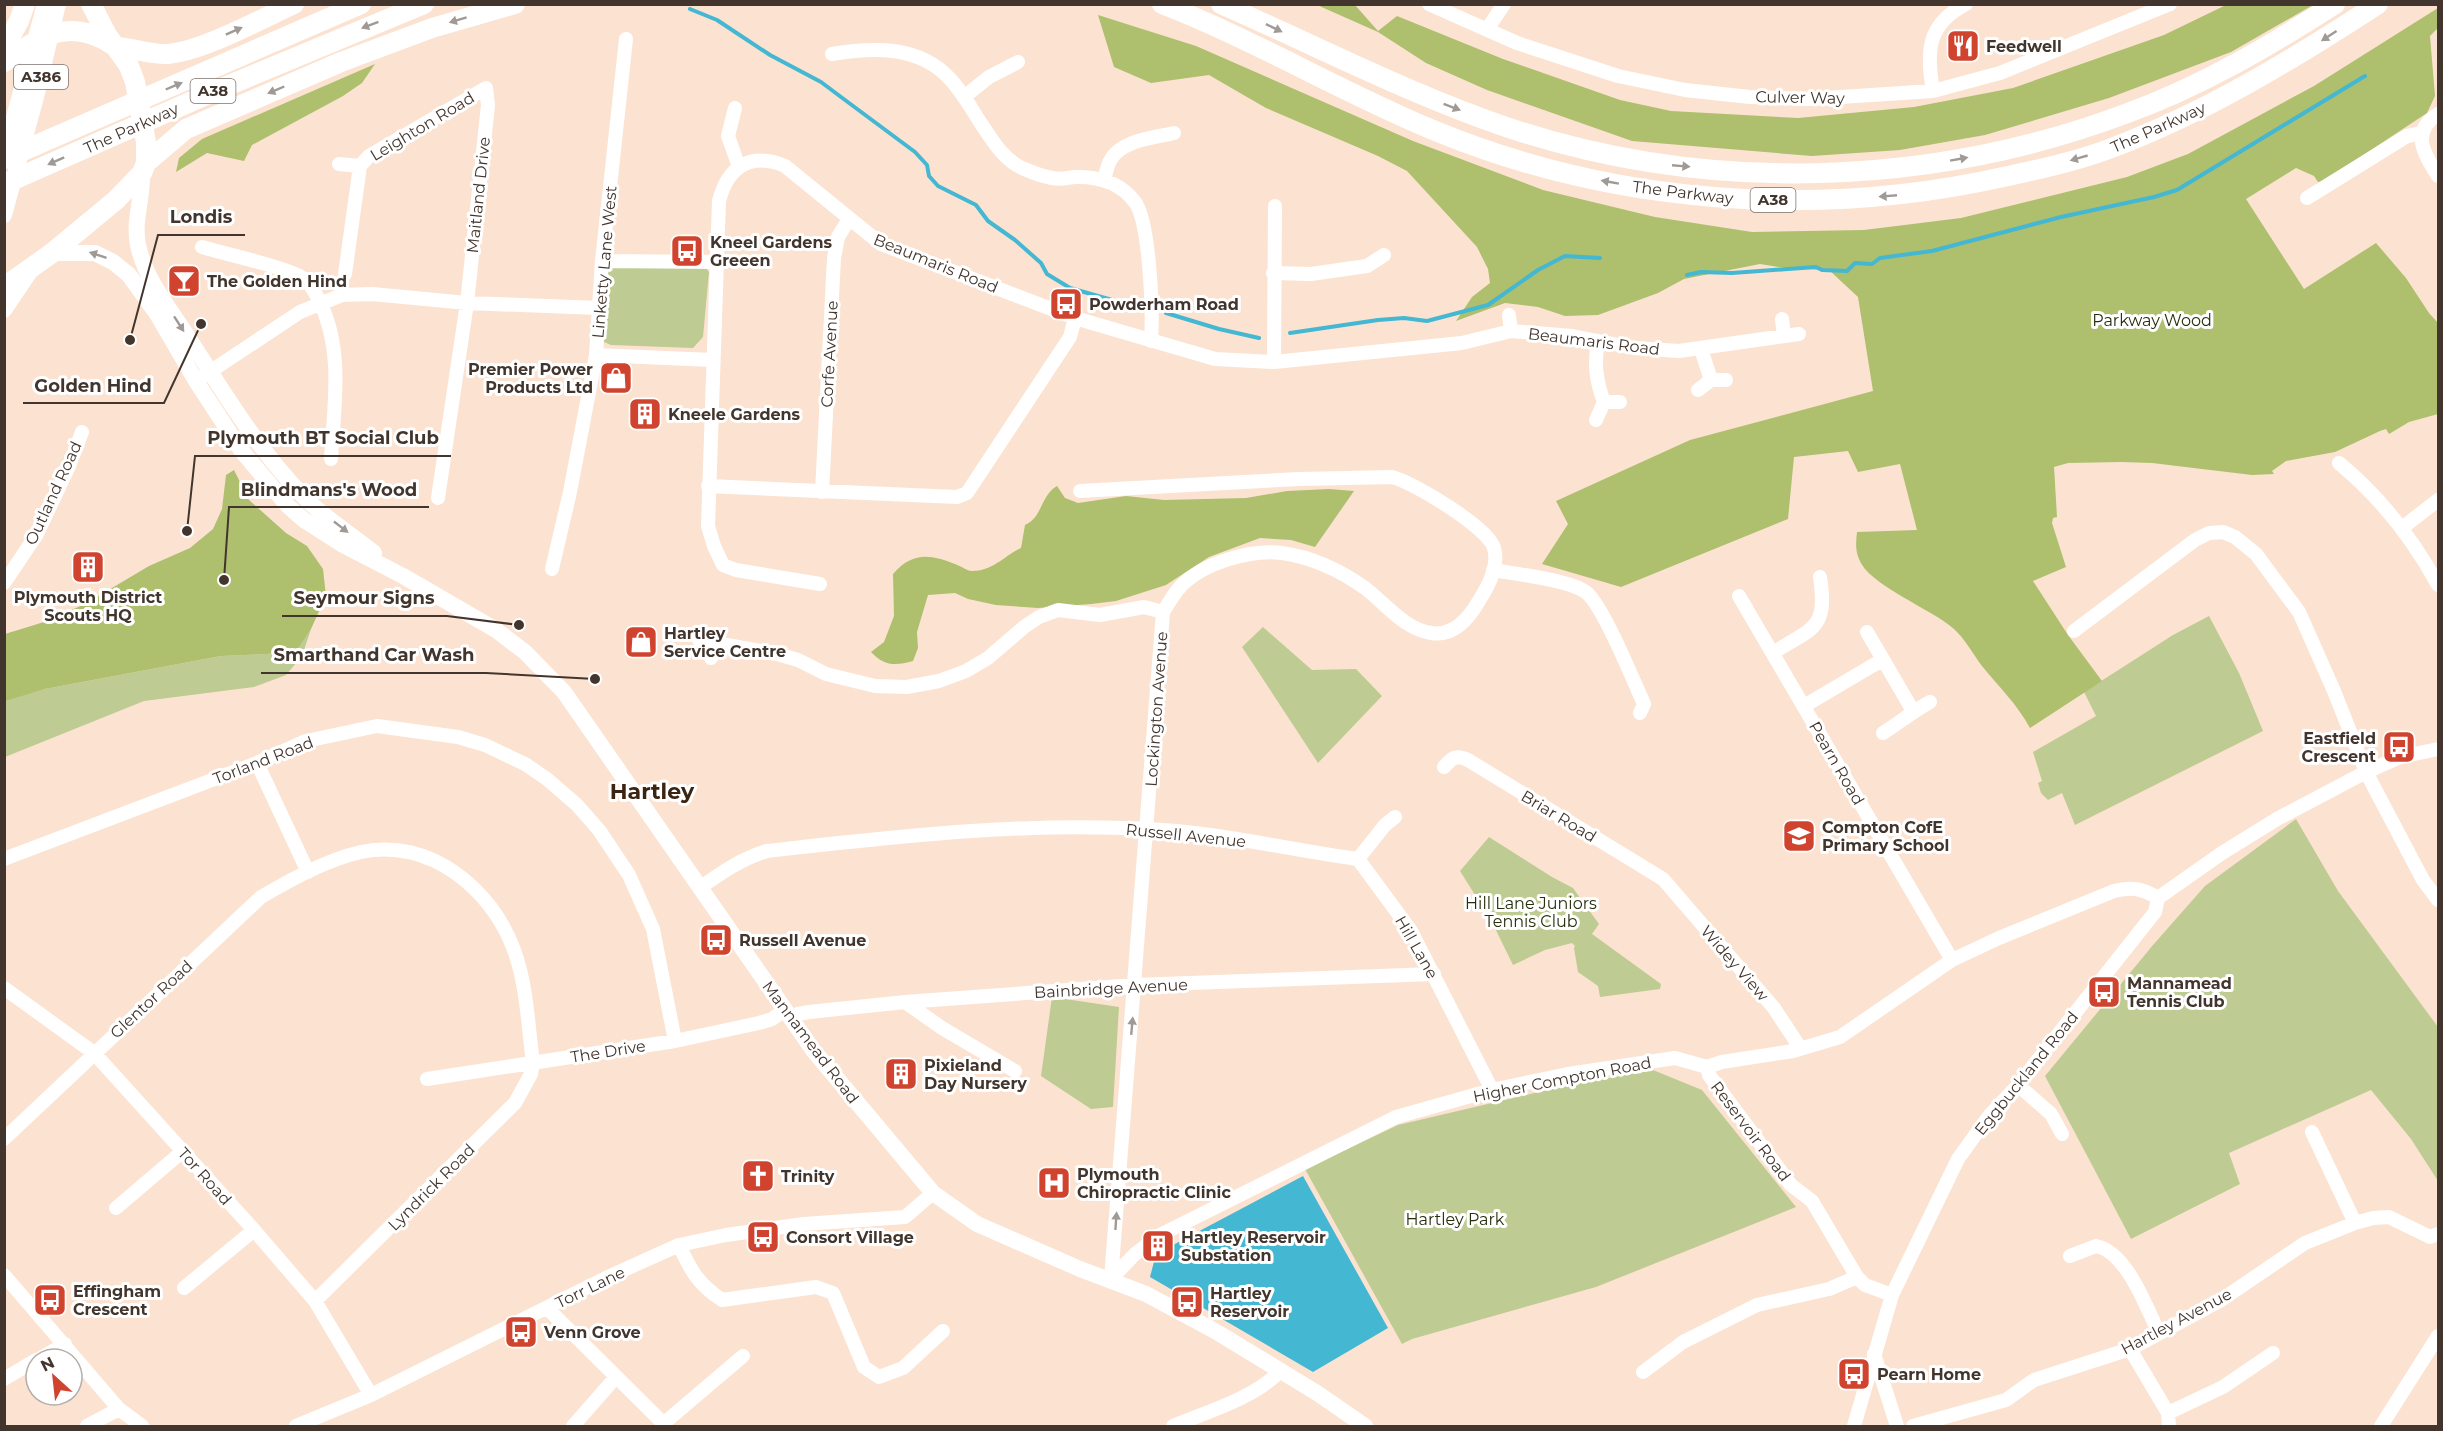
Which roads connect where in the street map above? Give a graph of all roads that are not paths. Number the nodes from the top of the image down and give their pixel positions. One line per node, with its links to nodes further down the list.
1 (25, 4): 20 (highway)
2 (45, 4): 31 (main road, A386)
3 (58, 4): 32 (main road, A386)
4 (91, 4): 19 (highway)
5 (294, 4): 19 (highway, one-way to 5)
6 (361, 4): 32 (highway, The Parkway / A38, one-way to 6)
7 (424, 4): 39 (highway, The Parkway / A38, one-way to 39)
8 (515, 4): 36 (highway, A38, one-way to 36)
9 (1162, 4): 16 (highway, The Parkway / A38, one-way to 9)
10 (1221, 4): 15 (highway, The Parkway / A38, one-way to 15)
11 (1429, 4): 17 (street, Culver Way)
12 (1504, 4): 17 (street)
13 (1966, 4): 25 (street)
14 (2170, 4): 25 (street, Culver Way)
15 (2335, 4)
16 (2378, 4)
17 (1488, 28): 25 (street, Culver Way)
18 (626, 39): 47 (street, Linketty Lane West)
19 (116, 47): 22 (highway); 36 (highway)
20 (4, 48)
21 (832, 54): 26 (street)
22 (4, 62)
23 (1018, 62): 26 (street)
24 (486, 88): 34 (street, Leighton Road); 54 (street, Maitland Drive)
25 (1933, 91)
26 (964, 97): 38 (street)
27 (735, 108): 35 (street)
28 (2439, 114): 30 (street)
29 (1165, 130): 38 (street)
30 (2423, 133): 37 (street); 40 (street)
31 (4, 154)
32 (13, 154): 42 (main road, A386)
33 (339, 164): 34 (street, Leighton Road)
34 (360, 166): 51 (street, Leighton Road)
35 (739, 167): 43 (street, Beaumaris Road); 48 (street)
36 (144, 168): 45 (highway); 69 (main road, Mannamead Road, one-way to 69)
37 (2439, 176)
38 (1104, 180): 63 (street)
39 (4, 184)
40 (2307, 198)
41 (1275, 206): 50 (street)
42 (4, 215)
43 (849, 219): 58 (street, Beaumaris Road); 82 (street, Corfe Avenue)
44 (202, 247): 53 (street)
45 (52, 253): 49 (highway); 71 (main road, Mannamead Road, one-way to 45)
46 (1384, 255): 50 (street)
47 (602, 261): 48 (street); 55 (street, Linketty Lane West)
48 (718, 262): 67 (street)
49 (33, 266): 52 (highway); 56 (main road)
50 (1273, 273): 68 (street)
51 (345, 274)
52 (4, 287)
53 (320, 302): 54 (street); 69 (street); 78 (street)
54 (467, 303): 55 (street); 83 (street, Maitland Drive)
55 (599, 308): 66 (street, Linketty Lane West)
56 (4, 310)
57 (1509, 315): 60 (street, Beaumaris Road)
58 (1076, 318): 63 (street, Beaumaris Road); 82 (street)
59 (1782, 319): 62 (street)
60 (1510, 331): 64 (street, Beaumaris Road); 68 (street, Beaumaris Road)
61 (1799, 334): 62 (street, Beaumaris Road)
62 (1784, 336): 65 (street, Beaumaris Road)
63 (1151, 341): 68 (street, Beaumaris Road)
64 (1598, 341): 65 (street, Beaumaris Road); 74 (street)
65 (1701, 349): 70 (street)
66 (596, 355): 67 (street); 88 (street, Linketty Lane West)
67 (713, 360): 80 (street)
68 (1274, 362)
69 (210, 371): 71 (street); 90 (main road, Mannamead Road, one-way to 90)
70 (1711, 380): 72 (street); 73 (street)
71 (196, 381): 90 (main road, Mannamead Road)
72 (1726, 381)
73 (1698, 390)
74 (1604, 402): 75 (street); 76 (street)
75 (1620, 402)
76 (1596, 420)
77 (82, 432): 92 (street, Outland Road)
78 (331, 459)
79 (2339, 463): 85 (street)
80 (708, 486): 82 (street); 93 (street)
81 (1080, 491): 89 (street, Lockington Avenue)
82 (822, 492)
83 (438, 498)
84 (2439, 500): 85 (street)
85 (2402, 528): 94 (street)
86 (2171, 539): 87 (street)
87 (2180, 550): 97 (street); 110 (street)
88 (552, 570)
89 (1493, 570): 96 (street, Lockington Avenue); 105 (street)
90 (403, 576): 117 (main road, Mannamead Road)
91 (1820, 577): 99 (street)
92 (4, 583)
93 (820, 584)
94 (2439, 585)
95 (1739, 596): 99 (street, Pearn Road)
96 (1163, 612): 100 (street); 112 (street, Lockington Avenue)
97 (2074, 631)
98 (1868, 632): 101 (street)
99 (1773, 653): 103 (street, Pearn Road)
100 (711, 658)
101 (1882, 660): 103 (street); 104 (street)
102 (1930, 702): 104 (street)
103 (1804, 706): 120 (street, Pearn Road)
104 (1912, 711): 106 (street)
105 (1640, 713)
106 (1883, 733)
107 (2439, 749): 110 (street, Eggbuckland Road)
108 (257, 763): 114 (street, Torland Road); 115 (street); 126 (street, Torland Road)
109 (1444, 767): 116 (street, Briar Road)
110 (2366, 772): 118 (street, Eggbuckland Road); 119 (street)
111 (1395, 817): 113 (street)
112 (1148, 829): 113 (street, Russell Avenue); 117 (street, Russell Avenue); 122 (street, Lockington Avenue)
113 (1358, 859): 121 (street, Hill Lane)
114 (4, 860)
115 (308, 872): 128 (street, Glentor Road); 129 (street, Glentor Road)
116 (1663, 879): 127 (street, Widey View)
117 (699, 888): 125 (main road, Mannamead Road)
118 (2158, 898): 120 (street, Higher Compton Road); 133 (street, Eggbuckland Road)
119 (2439, 900)
120 (1952, 960): 127 (street, Higher Compton Road)
121 (1434, 974): 122 (street, Bainbridge Avenue); 134 (street, Hill Lane)
122 (1135, 985): 124 (street, Bainbridge Avenue); 148 (street, Lockington Avenue, one-way to 122)
123 (4, 988): 128 (street, Tor Road)
124 (905, 1002): 125 (street, Bainbridge Avenue); 131 (street)
125 (788, 1014): 126 (street, The Drive); 139 (main road, Mannamead Road)
126 (675, 1041): 129 (street, The Drive)
127 (1793, 1051): 130 (street, Higher Compton Road)
128 (94, 1053): 137 (street, Glentor Road); 138 (street, Tor Road)
129 (533, 1063): 132 (street, The Drive); 151 (street, Lyndrick Road)
130 (1707, 1067): 134 (street, Higher Compton Road); 147 (street, Reservoir Road)
131 (1015, 1071)
132 (428, 1079)
133 (2018, 1085): 136 (street); 150 (street, Eggbuckland Road)
134 (1492, 1090): 148 (street, Higher Compton Road)
135 (2312, 1132): 141 (street)
136 (2062, 1134)
137 (4, 1139)
138 (183, 1151): 140 (street); 142 (street, Tor Road)
139 (933, 1193): 144 (street, Torr Lane); 148 (main road, Mannamead Road)
140 (116, 1208)
141 (2355, 1223): 143 (street, Hartley Avenue); 154 (street, Hartley Avenue)
142 (254, 1230): 149 (street); 151 (street, Tor Road)
143 (2434, 1236)
144 (679, 1245): 152 (street, Torr Lane); 153 (street)
145 (2070, 1256): 154 (street)
146 (4, 1275): 156 (street)
147 (1857, 1277): 150 (street, Reservoir Road); 164 (street)
148 (1111, 1279): 163 (main road, Mannamead Road)
149 (184, 1288)
150 (1892, 1295): 160 (street, Eggbuckland Road)
151 (315, 1301): 168 (street, Tor Road)
152 (547, 1308): 165 (street); 168 (street, Torr Lane)
153 (943, 1331)
154 (2158, 1333): 158 (street, Hartley Avenue)
155 (2439, 1336): 182 (street)
156 (64, 1344): 157 (street); 169 (street)
157 (59, 1347)
158 (2130, 1349): 170 (street); 181 (street, Hartley Avenue)
159 (2273, 1353): 170 (street)
160 (1874, 1354): 179 (street, Eggbuckland Road); 180 (street)
161 (743, 1356): 171 (street)
162 (24, 1367): 166 (street)
163 (1280, 1371): 167 (main road, Mannamead Road); 176 (street)
164 (1643, 1372)
165 (615, 1377): 171 (street); 175 (street)
166 (4, 1379)
167 (1317, 1393): 177 (main road, Mannamead Road); 178 (main road, Mannamead Road)
168 (371, 1395): 174 (street, Torr Lane)
169 (119, 1409): 172 (street); 173 (street)
170 (2168, 1420)
171 (664, 1425)
172 (87, 1426)
173 (142, 1426)
174 (296, 1426)
175 (573, 1426)
176 (1173, 1426)
177 (1349, 1426)
178 (1365, 1426)
179 (1854, 1426)
180 (1897, 1426)
181 (1914, 1426)
182 (2381, 1426)

